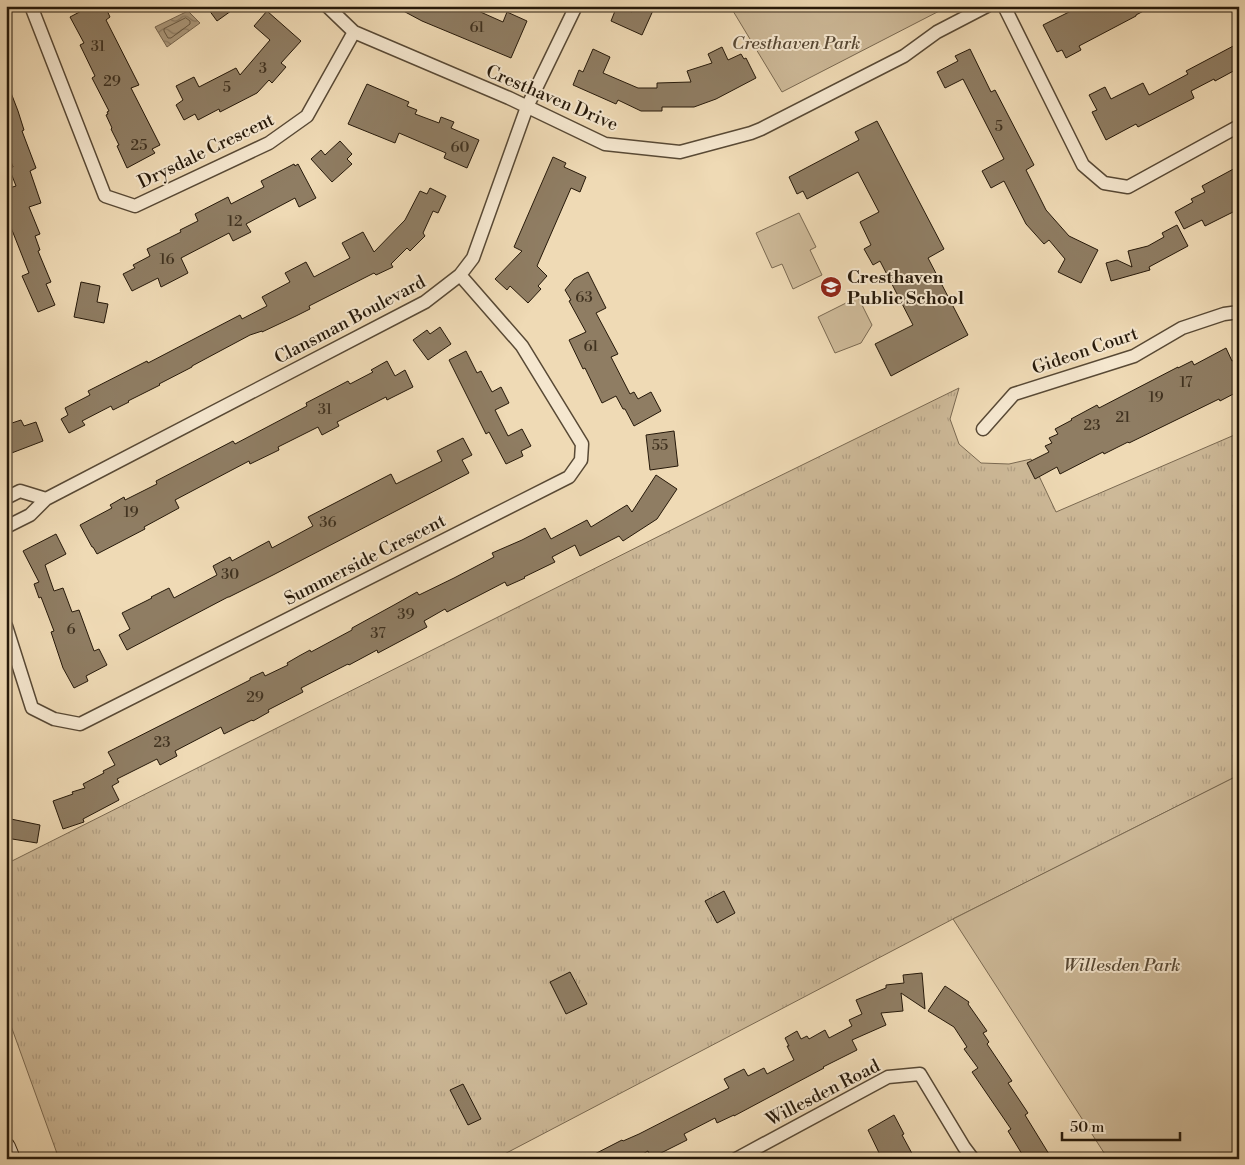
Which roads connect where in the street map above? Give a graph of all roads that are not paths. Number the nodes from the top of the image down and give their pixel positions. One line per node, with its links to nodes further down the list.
1 (30, 6): 6 (street, Drysdale Crescent)
2 (327, 6): 6 (street, Cresthaven Drive)
3 (576, 6): 7 (street, Clansman Boulevard)
4 (988, 6): 7 (street, Cresthaven Drive)
5 (1004, 6): 8 (street)
6 (354, 32): 7 (street, Cresthaven Drive)
7 (527, 107): 9 (street, Clansman Boulevard)
8 (1239, 126)
9 (460, 275): 13 (street, Clansman Boulevard); 15 (street, Summerside Crescent)
10 (1239, 312): 11 (street, Gideon Court)
11 (982, 429)
12 (6, 498): 13 (street)
13 (46, 499): 14 (street, Clansman Boulevard)
14 (6, 527)
15 (6, 626)
16 (6, 1146): 17 (main road)
17 (11, 1159)
18 (736, 1159): 19 (street, Willesden Road)
19 (974, 1159)

